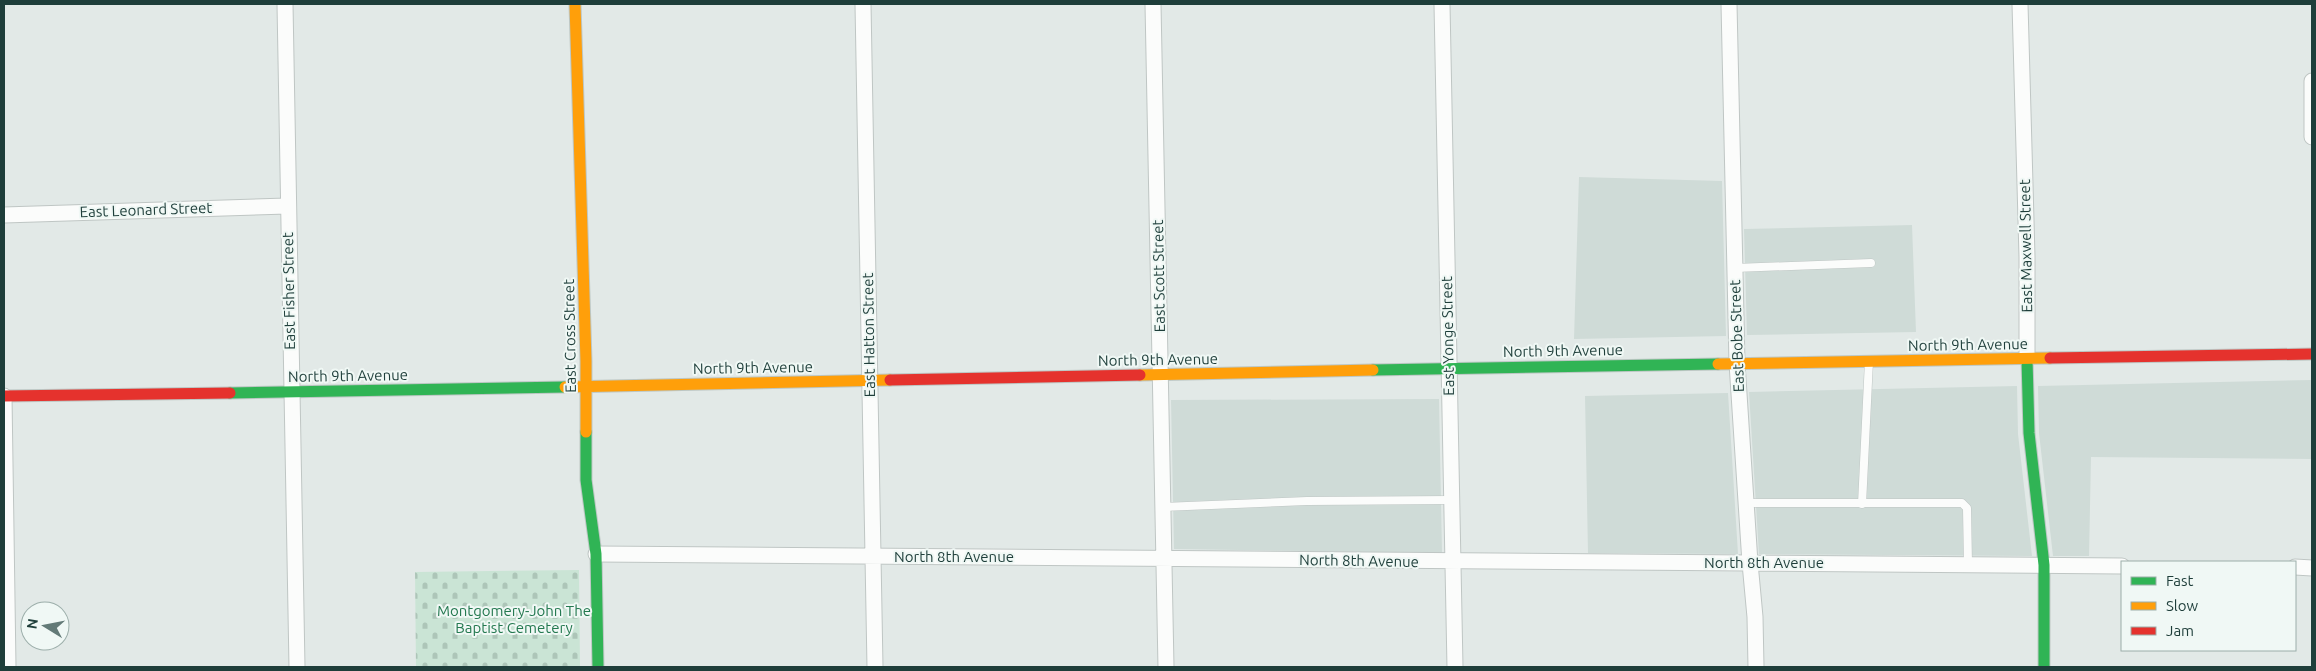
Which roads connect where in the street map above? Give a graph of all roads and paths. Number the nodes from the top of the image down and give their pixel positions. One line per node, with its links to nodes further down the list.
1 (285, 4): 10 (street, East Fisher Street)
2 (575, 4): 21 (main road, East Cross Street)
3 (862, 4): 20 (street, East Hatton Street)
4 (1153, 4): 19 (street, East Scott Street)
5 (1442, 4): 18 (street, East Yonge Street)
6 (1729, 4): 13 (street, East Bobe Street)
7 (2020, 4): 15 (street, East Maxwell Street)
8 (2312, 81): 9 (street)
9 (2312, 137)
10 (288, 206): 11 (street, East Leonard Street); 22 (street, East Fisher Street)
11 (4, 215)
12 (1871, 263): 13 (lane)
13 (1735, 268): 17 (street, East Bobe Street)
14 (2312, 354): 15 (main road, North 9th Avenue)
15 (2027, 359): 16 (main road, North 9th Avenue); 34 (main road, East Maxwell Street)
16 (1868, 361): 17 (main road, North 9th Avenue); 26 (lane)
17 (1737, 363): 18 (main road, North 9th Avenue); 25 (street, East Bobe Street)
18 (1449, 368): 19 (main road, North 9th Avenue); 24 (street, East Yonge Street)
19 (1160, 376): 20 (main road, North 9th Avenue); 27 (street, East Scott Street)
20 (870, 380): 21 (main road, North 9th Avenue); 29 (street, East Hatton Street)
21 (586, 387): 22 (main road, North 9th Avenue); 28 (main road, East Cross Street)
22 (292, 391): 23 (main road, North 9th Avenue); 39 (street, East Fisher Street)
23 (4, 396): 38 (street)
24 (1452, 500): 27 (lane); 31 (street, East Yonge Street)
25 (1746, 503): 26 (lane); 32 (street, East Bobe Street)
26 (1862, 504): 33 (lane)
27 (1163, 507): 30 (street, East Scott Street)
28 (596, 554): 29 (street, North 8th Avenue); 40 (main road, East Cross Street)
29 (873, 557): 30 (street, North 8th Avenue); 41 (street, East Hatton Street)
30 (1164, 558): 31 (street, North 8th Avenue); 42 (street, East Scott Street)
31 (1453, 562): 32 (street, North 8th Avenue); 43 (street, East Yonge Street)
32 (1750, 563): 33 (street, North 8th Avenue); 44 (street, East Bobe Street)
33 (1968, 564): 34 (street, North 8th Avenue)
34 (2044, 565): 35 (street, North 8th Avenue); 45 (main road, East Maxwell Street)
35 (2121, 566)
36 (2296, 567): 37 (street)
37 (2312, 568)
38 (8, 667)
39 (297, 667)
40 (598, 667)
41 (875, 667)
42 (1166, 667)
43 (1455, 667)
44 (1756, 667)
45 (2044, 667)

